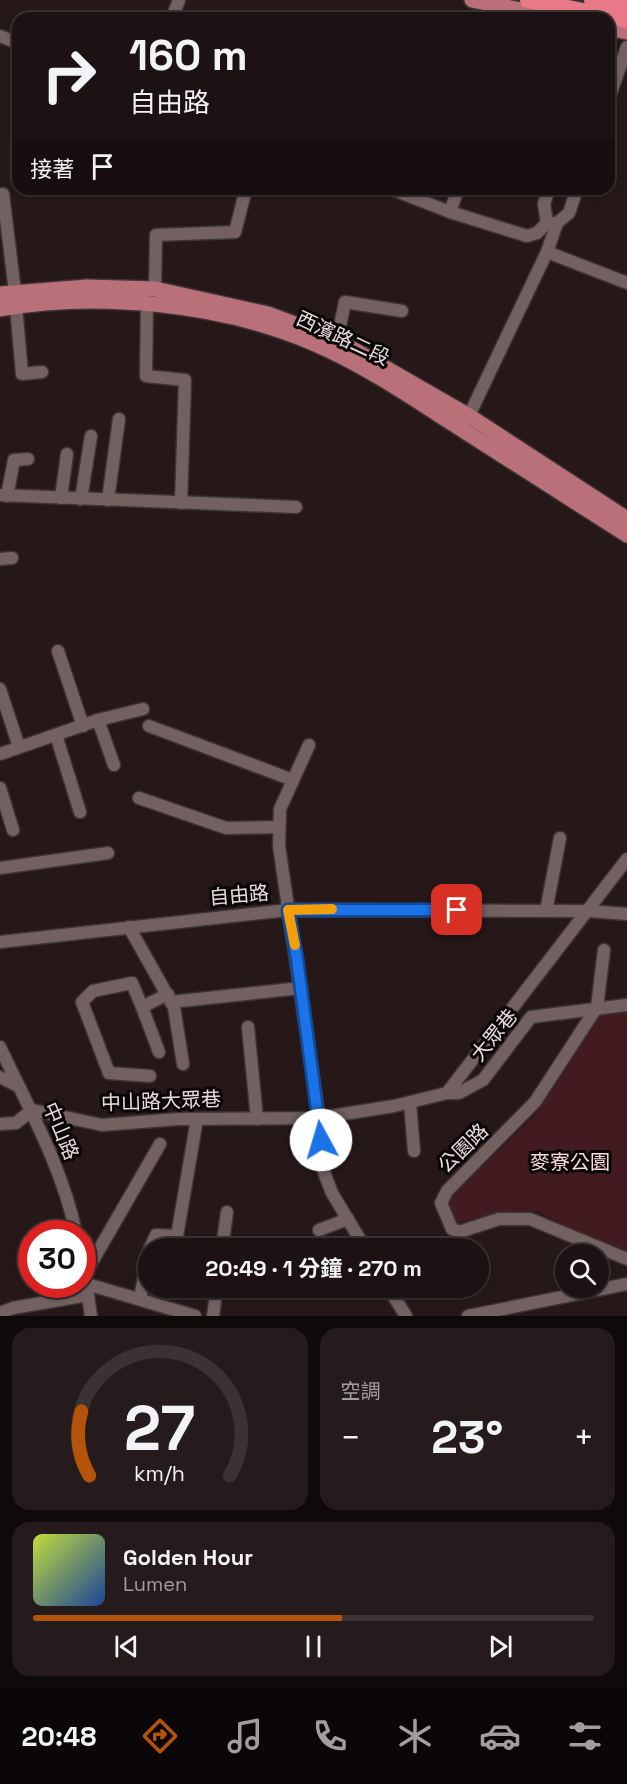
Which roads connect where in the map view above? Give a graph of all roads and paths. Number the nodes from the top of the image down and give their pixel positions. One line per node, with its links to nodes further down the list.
1 (472, 0): 4 (main road)
2 (592, 0): 3 (highway)
3 (627, 7)
4 (522, 9): 5 (highway)
5 (551, 12)
6 (627, 47): 7 (street)
7 (615, 81)
8 (3, 194): 19 (street)
9 (244, 195): 18 (street)
10 (406, 195): 14 (street)
11 (456, 195): 14 (street)
12 (547, 195): 15 (street)
13 (575, 195): 15 (street)
14 (450, 212): 15 (street)
15 (552, 223): 16 (street)
16 (547, 252): 17 (street); 26 (street)
17 (627, 283)
18 (154, 289): 19 (main road, 西濱路二段); 23 (main road, 西濱路二段)
19 (10, 298): 20 (main road, 西濱路二段); 21 (main road, 西濱路二段); 24 (street)
20 (147, 304): 26 (main road, 西濱路二段); 34 (street)
21 (0, 309)
22 (402, 311): 23 (street)
23 (337, 340): 26 (main road, 西濱路二段)
24 (42, 372)
25 (119, 419): 33 (street)
26 (465, 423): 36 (main road, 西濱路二段); 37 (main road, 西濱路二段)
27 (91, 436): 32 (street)
28 (67, 454): 31 (street)
29 (28, 459): 30 (street)
30 (3, 496): 31 (street)
31 (61, 498): 32 (street)
32 (81, 499): 33 (street)
33 (108, 500): 34 (street)
34 (181, 503): 35 (street)
35 (297, 507)
36 (627, 519)
37 (627, 535)
38 (58, 651): 42 (street)
39 (0, 689): 46 (street)
40 (143, 708): 41 (street)
41 (98, 720): 42 (street); 48 (street)
42 (83, 726): 44 (street)
43 (149, 726): 49 (street)
44 (56, 735): 46 (street); 52 (street)
45 (309, 745): 49 (street)
46 (20, 747): 47 (street)
47 (0, 754)
48 (114, 765)
49 (293, 780): 53 (street)
50 (0, 788): 54 (street)
51 (139, 798): 53 (street)
52 (80, 812)
53 (279, 827): 59 (street)
54 (13, 830)
55 (560, 838): 60 (street)
56 (108, 853): 58 (street)
57 (627, 859): 61 (street)
58 (0, 868)
59 (288, 910): 60 (street, 自由路); 63 (street, 自由路); 66 (street)
60 (546, 911): 61 (street, 自由路)
61 (589, 911): 62 (street, 自由路); 78 (street)
62 (627, 914)
63 (129, 927): 64 (street, 自由路); 67 (street)
64 (0, 942)
65 (604, 950): 70 (street)
66 (301, 988): 67 (street); 81 (street)
67 (170, 998): 69 (street); 74 (street)
68 (627, 1005): 70 (street)
69 (142, 1007): 73 (street); 75 (street)
70 (597, 1007): 78 (street, 大眾巷); 94 (street, 公園路)
71 (248, 1027): 83 (street)
72 (0, 1047): 77 (street, 中山路)
73 (159, 1052)
74 (183, 1064)
75 (150, 1076)
76 (0, 1077): 77 (street)
77 (18, 1086): 80 (street, 中山路)
78 (447, 1093): 79 (street, 大眾巷)
79 (410, 1103): 81 (street, 大眾巷); 86 (street)
80 (32, 1110): 82 (street, 中山路大眾巷); 84 (street); 89 (street, 中山路)
81 (319, 1118): 83 (street, 中山路大眾巷); 88 (street)
82 (197, 1119): 83 (street, 中山路大眾巷); 91 (street)
83 (257, 1119)
84 (0, 1124)
85 (160, 1144): 95 (street)
86 (414, 1151)
87 (227, 1212): 92 (street)
88 (348, 1219): 90 (street); 93 (street)
89 (73, 1220)
90 (319, 1230)
91 (155, 1238)
92 (223, 1238)
93 (359, 1238)
94 (627, 1259)
95 (96, 1261)
96 (96, 1283): 98 (street)
97 (627, 1284): 109 (street)
98 (138, 1297)
99 (38, 1298): 104 (street)
100 (89, 1298): 105 (street)
101 (140, 1298): 106 (street)
102 (215, 1298): 107 (street)
103 (395, 1298): 108 (street)
104 (0, 1313)
105 (91, 1316)
106 (195, 1316)
107 (213, 1316)
108 (406, 1316)
109 (468, 1316)

